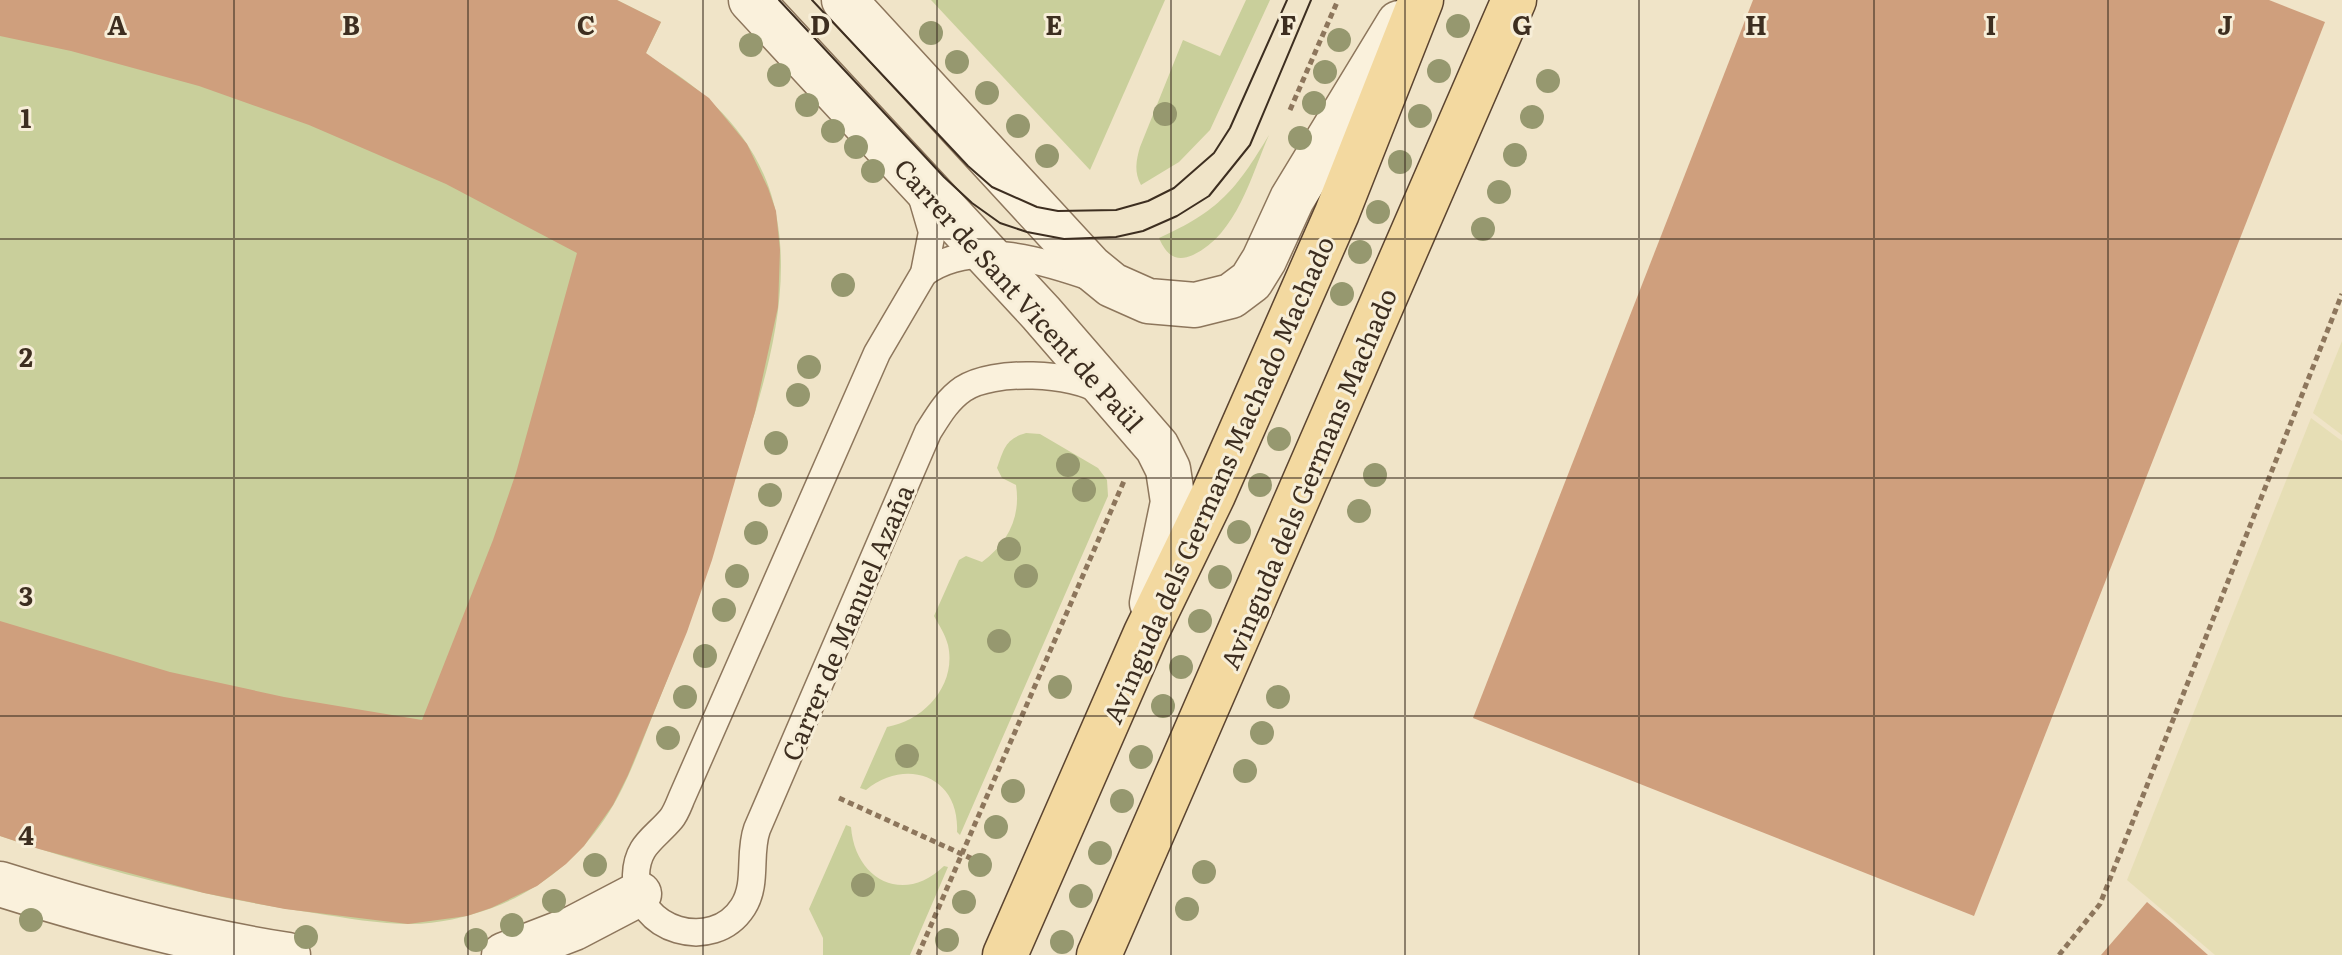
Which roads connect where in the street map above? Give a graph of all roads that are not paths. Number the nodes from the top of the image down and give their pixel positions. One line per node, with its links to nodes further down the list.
1 (751, 0): 6 (street, Carrer de Sant Vicent de Paül)
2 (844, 0): 9 (street)
3 (1413, 0): 9 (street)
4 (1421, 0): 11 (main road, Avinguda dels Germans Machado Machado)
5 (1514, 0): 17 (main road, Avinguda dels Germans Machado)
6 (911, 174): 7 (street, Carrer de Sant Vicent de Paül); 8 (lane)
7 (984, 253): 8 (lane); 9 (lane); 10 (street, Carrer de Sant Vicent de Paül)
8 (924, 273): 13 (lane)
9 (1112, 285)
10 (1126, 409): 11 (street, Carrer de Sant Vicent de Paül); 13 (lane, Carrer de Manuel Azaña)
11 (1146, 633): 16 (main road, Avinguda dels Germans Machado Machado)
12 (0, 884): 14 (street)
13 (639, 894): 15 (street)
14 (288, 955)
15 (504, 955)
16 (1005, 955)
17 (1099, 955)

